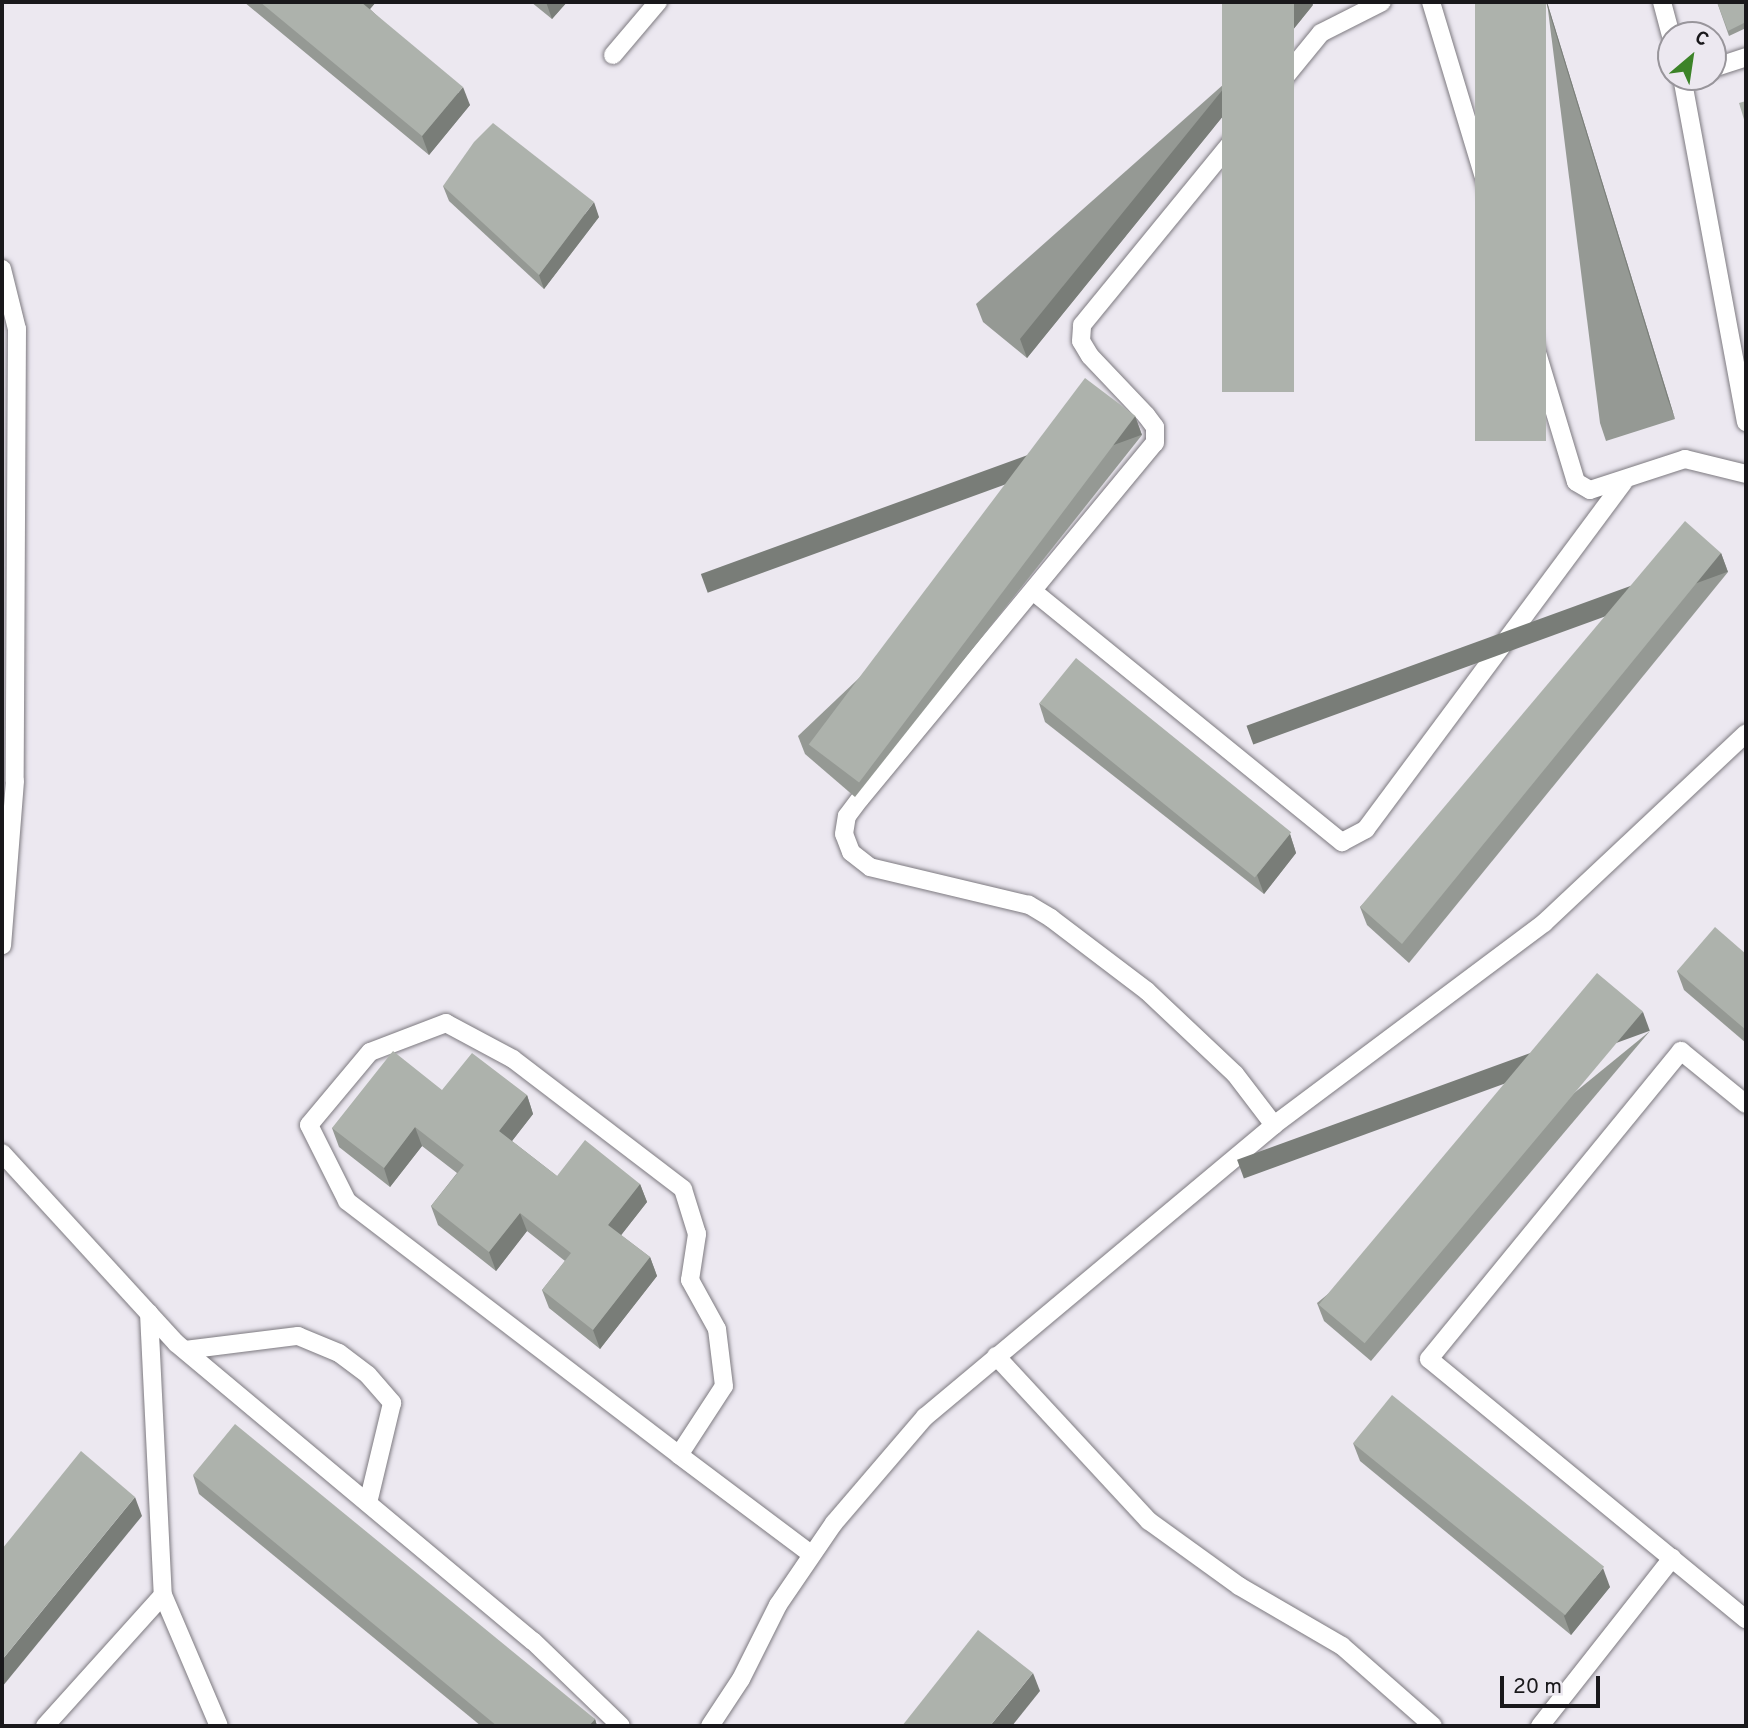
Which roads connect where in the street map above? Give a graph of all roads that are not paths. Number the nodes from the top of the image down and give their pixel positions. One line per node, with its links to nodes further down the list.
1 (658, 2): 6 (lane)
2 (1382, 2): 14 (lane)
3 (1431, 2): 13 (lane)
4 (1662, 2): 5 (lane)
5 (1667, 21)
6 (613, 55)
7 (1746, 57): 8 (lane)
8 (1727, 63)
9 (1686, 91): 11 (lane)
10 (2, 269): 16 (lane)
11 (1746, 422)
12 (1746, 474): 13 (lane)
13 (1624, 482): 14 (lane)
14 (1034, 592): 18 (lane)
15 (1746, 733): 18 (lane)
16 (2, 945)
17 (1746, 1104): 26 (lane)
18 (1274, 1125): 22 (lane)
19 (2, 1153): 20 (lane)
20 (149, 1313): 21 (lane); 27 (lane)
21 (185, 1350): 24 (lane); 24 (lane)
22 (996, 1356): 25 (lane); 33 (lane)
23 (679, 1455): 23 (lane); 25 (lane)
24 (368, 1503): 31 (lane)
25 (812, 1555): 32 (lane)
26 (1672, 1558): 28 (lane); 34 (lane)
27 (163, 1595): 29 (lane); 30 (lane)
28 (1746, 1619)
29 (45, 1726)
30 (219, 1726)
31 (621, 1726)
32 (710, 1726)
33 (1433, 1726)
34 (1540, 1726)

